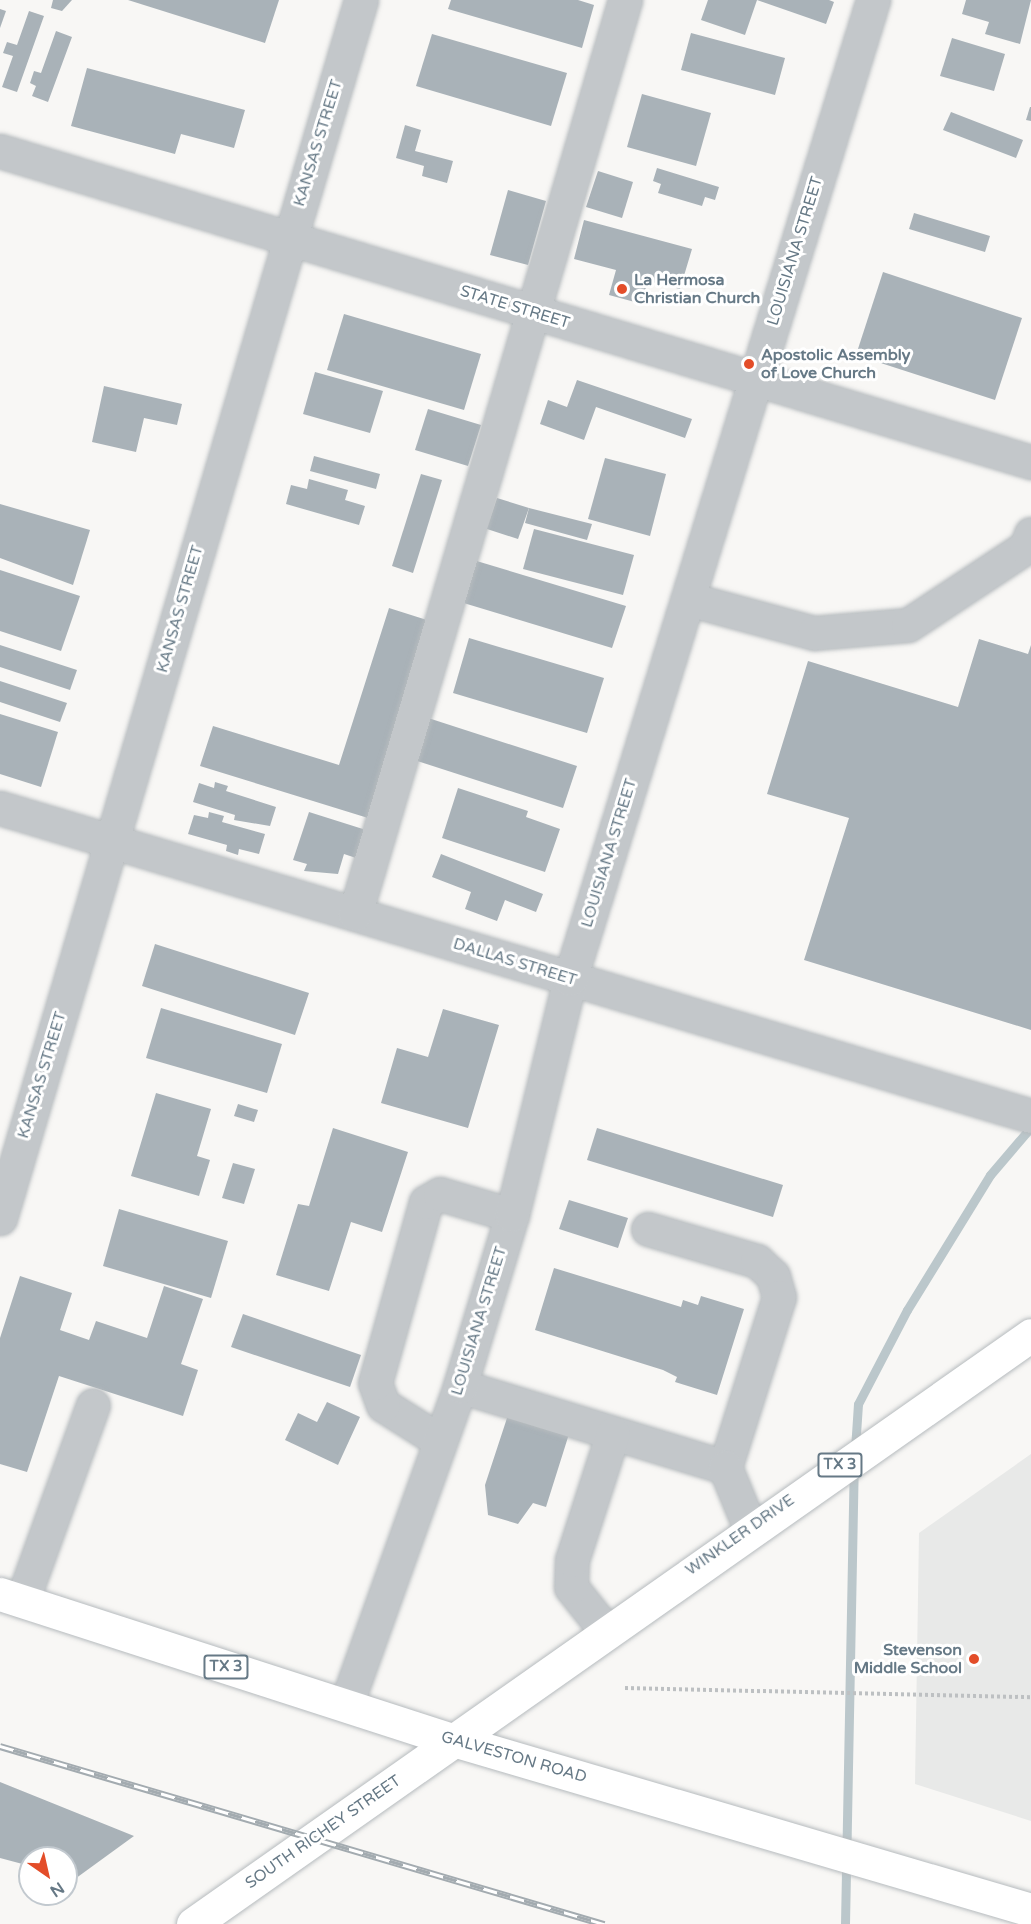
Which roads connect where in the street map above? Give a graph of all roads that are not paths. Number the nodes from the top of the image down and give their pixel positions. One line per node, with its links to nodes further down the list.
1 (361, 0): 5 (street, KANSAS STREET)
2 (625, 0): 6 (street)
3 (873, 0): 7 (street, LOUISIANA STREET)
4 (0, 151): 5 (street, STATE STREET)
5 (290, 238): 6 (street, STATE STREET); 12 (street, KANSAS STREET)
6 (531, 312): 7 (street, STATE STREET); 13 (street)
7 (756, 379): 8 (street, STATE STREET); 10 (street, LOUISIANA STREET)
8 (1031, 462)
9 (1031, 534): 10 (street)
10 (688, 599): 14 (street, LOUISIANA STREET)
11 (0, 808): 12 (street, DALLAS STREET)
12 (112, 841): 13 (street, DALLAS STREET); 17 (street, KANSAS STREET)
13 (355, 914): 14 (street, DALLAS STREET)
14 (570, 978): 15 (street, DALLAS STREET); 16 (street, LOUISIANA STREET)
15 (1031, 1116)
16 (512, 1215): 20 (street, LOUISIANA STREET); 23 (street)
17 (0, 1218)
18 (648, 1228): 24 (street)
19 (1031, 1335): 25 (main road, WINKLER DRIVE / TX 3)
20 (460, 1386): 22 (street); 23 (street, LOUISIANA STREET)
21 (93, 1405): 26 (street)
22 (613, 1433): 24 (street); 27 (street)
23 (440, 1441): 28 (street, LOUISIANA STREET)
24 (725, 1467): 25 (street)
25 (750, 1528): 27 (main road, WINKLER DRIVE / TX 3)
26 (11, 1598): 28 (main road, GALVESTON ROAD / TX 3)
27 (606, 1631): 29 (main road, WINKLER DRIVE / TX 3)
28 (346, 1705): 29 (main road, GALVESTON ROAD / TX 3)
29 (453, 1740): 30 (main road, GALVESTON ROAD); 31 (main road, SOUTH RICHEY STREET)
30 (1031, 1910)
31 (193, 1924)

